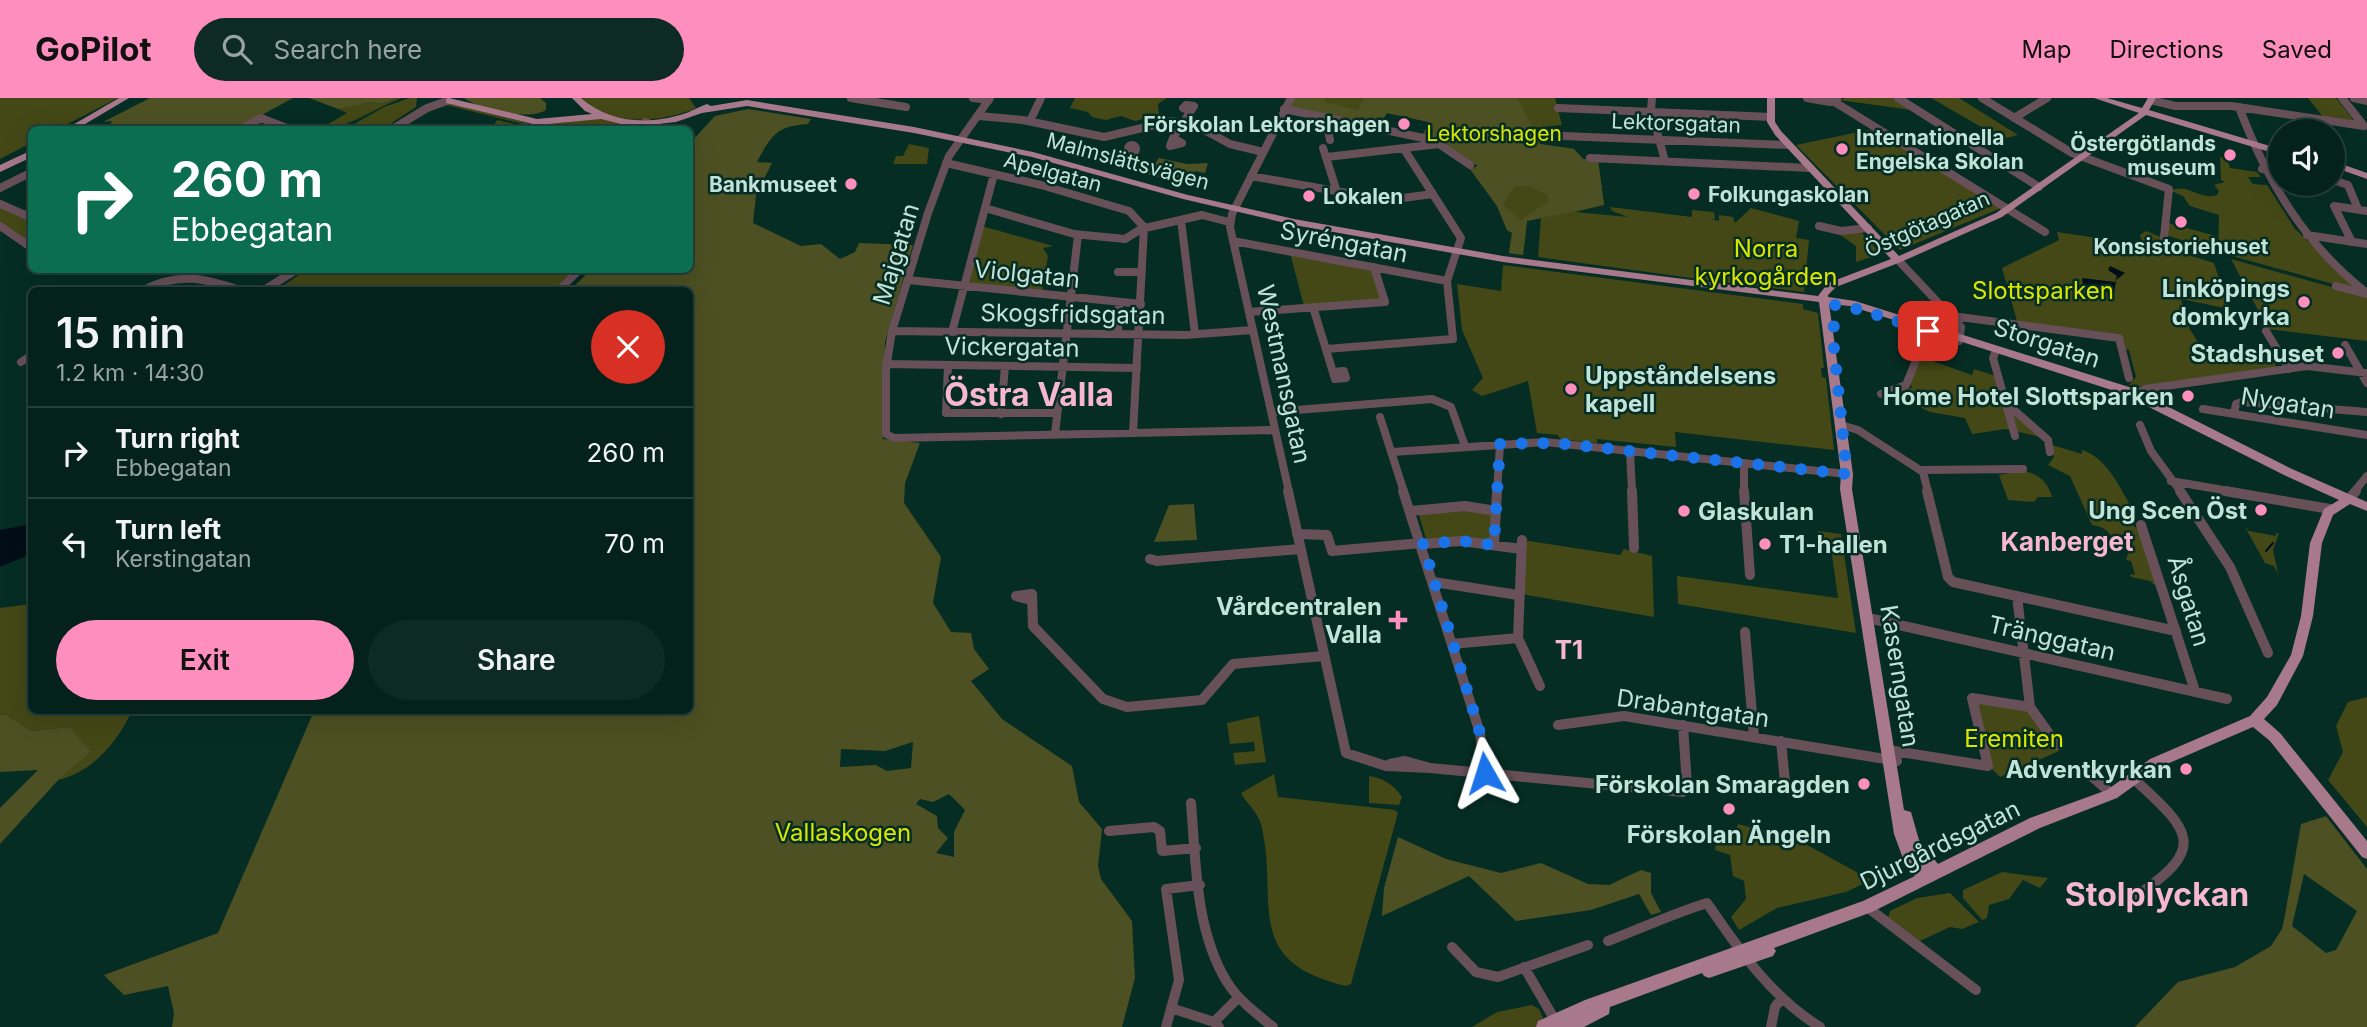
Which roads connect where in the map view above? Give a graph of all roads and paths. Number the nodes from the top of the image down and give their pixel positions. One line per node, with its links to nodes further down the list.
1 (127, 98): 42 (main road); 43 (main road)
2 (576, 98): 31 (main road); 38 (main road)
3 (718, 98): 27 (main road)
4 (746, 98): 52 (main road, Malmslättsvägen)
5 (850, 98): 23 (street)
6 (973, 98): 18 (street)
7 (1041, 98): 39 (street)
8 (1291, 98): 26 (street)
9 (1651, 98): 29 (street)
10 (1771, 98): 35 (main road)
11 (1807, 98): 19 (street)
12 (1898, 98): 83 (street)
13 (1982, 98): 36 (street)
14 (2047, 98): 36 (street)
15 (2098, 98): 30 (main road)
16 (2342, 98): 49 (street)
17 (2354, 98): 22 (street)
18 (990, 99): 33 (street, Majgatan)
19 (1837, 99): 92 (street)
20 (2152, 99): 24 (street); 30 (main road)
21 (452, 100): 38 (main road); 46 (street)
22 (2367, 101)
23 (906, 107)
24 (2239, 107): 37 (street); 58 (street)
25 (1559, 108): 29 (street)
26 (1284, 109): 34 (street); 63 (street)
27 (702, 110): 32 (main road, Malmslättsvägen); 52 (main road, Malmslättsvägen)
28 (1187, 110): 41 (street)
29 (1651, 110): 35 (street); 55 (street)
30 (2145, 113): 58 (main road); 66 (main road, Östgötagatan)
31 (602, 116): 38 (main road); 40 (main road, Malmslättsvägen)
32 (686, 116): 40 (main road, Malmslättsvägen); 48 (street)
33 (979, 116): 39 (street); 52 (street, Majgatan)
34 (1325, 117): 54 (street); 56 (street)
35 (1770, 117): 57 (main road)
36 (2014, 118): 66 (street)
37 (2309, 118): 49 (street)
38 (553, 121)
39 (1030, 121): 50 (street)
40 (645, 122): 47 (street)
41 (1179, 122): 50 (street); 53 (street); 63 (street)
42 (75, 126)
43 (82, 126)
44 (246, 126): 45 (street)
45 (282, 126)
46 (398, 126)
47 (658, 126)
48 (673, 126)
49 (2366, 128)
50 (1128, 131): 59 (street)
51 (1563, 136): 55 (street, Lektorsgatan)
52 (962, 137): 69 (street, Majgatan); 89 (main road, Malmslättsvägen)
53 (1173, 138)
54 (1330, 140)
55 (1659, 140): 57 (street, Lektorsgatan); 68 (street)
56 (1440, 144): 62 (street); 71 (street)
57 (1788, 145): 77 (main road)
58 (2253, 145): 61 (main road); 74 (street)
59 (1131, 146)
60 (1323, 148): 65 (street)
61 (2268, 148)
62 (1404, 149): 65 (street); 87 (street)
63 (1263, 152): 80 (street)
64 (28, 153): 73 (main road)
65 (1327, 157): 86 (street)
66 (2081, 157): 83 (main road, Östgötagatan); 104 (street)
67 (1590, 158): 68 (street)
68 (1665, 161): 77 (street)
69 (946, 163): 79 (street, Apelgatan); 119 (street, Majgatan)
70 (2345, 163): 75 (main road)
71 (1469, 165)
72 (2345, 165): 81 (main road)
73 (0, 166)
74 (2262, 169): 76 (street); 103 (street)
75 (2367, 169)
76 (2268, 170)
77 (1813, 171): 85 (main road)
78 (28, 174): 84 (street)
79 (994, 174): 90 (street); 99 (street, Apelgatan)
80 (1251, 176): 86 (street); 89 (street)
81 (2367, 176)
82 (2345, 183): 91 (street)
83 (2039, 187): 92 (main road, Östgötagatan)
84 (0, 188)
85 (1832, 191): 100 (main road)
86 (1337, 192): 87 (street)
87 (1433, 194): 111 (street)
88 (0, 204): 94 (street)
89 (1236, 206): 96 (street); 111 (main road, Malmslättsvägen)
90 (985, 208): 102 (street); 121 (street)
91 (2358, 209): 93 (street); 108 (street)
92 (2006, 210): 101 (street); 112 (main road, Östgötagatan)
93 (2367, 211)
94 (28, 216)
95 (1181, 219): 96 (street); 99 (street); 143 (street)
96 (1229, 222): 107 (street, Westmansgatan)
97 (0, 226): 110 (street)
98 (1819, 226): 100 (street)
99 (1144, 228): 105 (street); 106 (street)
100 (1868, 229): 112 (main road)
101 (2045, 232)
102 (1078, 235): 105 (street); 128 (street)
103 (2307, 235): 108 (street); 127 (street)
104 (2164, 237)
105 (1125, 239): 106 (street)
106 (1144, 241): 116 (street)
107 (1233, 241): 114 (street, Syréngatan); 133 (street, Westmansgatan)
108 (2352, 242): 109 (street)
109 (2367, 244)
110 (28, 245)
111 (1457, 249): 113 (main road, Malmslättsvägen); 120 (street)
112 (1898, 260): 129 (main road, Östgötagatan); 134 (street)
113 (1543, 263): 129 (main road, Malmslättsvägen)
114 (1374, 267): 120 (street, Syréngatan); 132 (street)
115 (1118, 272): 116 (street)
116 (1142, 272): 131 (street)
117 (291, 273): 125 (street)
118 (576, 273): 126 (street)
119 (908, 280): 121 (street, Violgatan); 136 (street, Majgatan)
120 (1447, 281): 146 (street)
121 (964, 286): 128 (street, Violgatan); 139 (street)
122 (2336, 286): 127 (street)
123 (149, 287): 124 (street)
124 (230, 287)
125 (269, 287)
126 (562, 287)
127 (2367, 294)
128 (1069, 298): 130 (street, Violgatan); 140 (street)
129 (1829, 301): 137 (main road, Storgatan); 144 (main road, Storgatan); 163 (main road, Kaserngatan); 163 (main road, Kaserngatan)
130 (1119, 303): 131 (street, Violgatan); 141 (street)
131 (1141, 304): 142 (street)
132 (1314, 307): 133 (street); 146 (street)
133 (1249, 312): 135 (street, Westmansgatan)
134 (1952, 316): 144 (street); 158 (street)
135 (1253, 330): 143 (street, Skogsfridsgatan); 165 (street, Westmansgatan)
136 (892, 331): 139 (street, Skogsfridsgatan); 150 (street, Majgatan)
137 (1928, 331): 144 (main road, Storgatan); 160 (street)
138 (2266, 331): 155 (street)
139 (952, 332): 140 (street, Skogsfridsgatan)
140 (1066, 334): 141 (street, Skogsfridsgatan); 153 (street)
141 (1118, 334): 142 (street, Skogsfridsgatan)
142 (1139, 334): 143 (street, Skogsfridsgatan); 154 (street)
143 (1195, 334)
144 (1960, 335): 147 (main road, Storgatan); 161 (main road, Storgatan)
145 (2345, 345): 157 (street)
146 (1326, 349): 156 (street)
147 (1994, 353): 161 (main road, Storgatan); 162 (street)
148 (28, 358): 149 (street)
149 (21, 362)
150 (886, 364): 151 (street, Vickergatan); 175 (street, Majgatan)
151 (948, 366): 152 (street, Vickergatan); 169 (street)
152 (1005, 366): 153 (street, Vickergatan); 169 (street)
153 (1062, 367): 154 (street, Vickergatan); 167 (street)
154 (1137, 368): 174 (street)
155 (2289, 369): 157 (street, Storgatan); 161 (street, Storgatan)
156 (1333, 372)
157 (2364, 373): 159 (street)
158 (2129, 378)
159 (2367, 383)
160 (1881, 394)
161 (2142, 395): 189 (main road)
162 (2006, 402): 177 (street); 182 (street)
163 (1838, 408): 171 (main road, Kaserngatan)
164 (2203, 409): 168 (street, Nygatan)
165 (1272, 412): 173 (street, Westmansgatan); 179 (street)
166 (2367, 412): 168 (street)
167 (1056, 413): 169 (street); 175 (street)
168 (2235, 413): 176 (street, Nygatan)
169 (1001, 414)
170 (1380, 417): 181 (street)
171 (1841, 425): 185 (street); 186 (main road, Kaserngatan)
172 (2140, 425): 188 (street)
173 (1275, 430): 174 (street); 195 (street, Westmansgatan)
174 (1133, 433): 175 (street)
175 (1055, 434)
176 (2367, 435)
177 (2015, 436)
178 (1500, 444): 179 (street); 180 (street); 193 (street)
179 (1465, 446): 181 (street)
180 (1630, 450): 183 (street); 198 (street)
181 (1392, 452): 192 (street)
182 (2050, 452)
183 (1744, 463): 186 (street); 201 (street)
184 (2023, 469): 185 (street)
185 (1920, 470): 204 (street)
186 (1847, 474): 206 (main road, Kaserngatan)
187 (2367, 476): 189 (street)
188 (2171, 481): 191 (street); 212 (street)
189 (2349, 499): 190 (main road); 191 (main road)
190 (2367, 507)
191 (2330, 509): 218 (main road, Djurgårdsgatan)
192 (1411, 511): 193 (street); 196 (street)
193 (1496, 511): 197 (street)
194 (2141, 525): 207 (street, Åsgatan)
195 (1297, 534): 196 (street); 199 (street, Westmansgatan)
196 (1422, 544): 197 (street); 202 (street)
197 (1494, 545): 203 (street)
198 (1634, 548)
199 (1300, 549): 200 (street); 213 (street, Westmansgatan)
200 (1150, 559)
201 (1750, 575)
202 (1434, 582): 203 (street); 210 (street)
203 (1518, 595): 209 (street)
204 (2017, 596): 207 (street); 211 (street)
205 (1031, 600): 213 (street)
206 (1871, 618): 211 (street, Tränggatan); 224 (main road, Kaserngatan)
207 (2176, 631): 215 (street, Åsgatan)
208 (1745, 632): 221 (street)
209 (1518, 638): 210 (street); 214 (street)
210 (1452, 644): 226 (street)
211 (2024, 653): 215 (street, Tränggatan); 217 (street)
212 (2268, 653)
213 (1324, 656): 226 (street, Westmansgatan)
214 (1540, 686)
215 (2194, 691): 216 (street, Tränggatan)
216 (2227, 699)
217 (2030, 707): 223 (street); 224 (street, Drabantgatan)
218 (2255, 720): 227 (main road, Djurgårdsgatan); 233 (main road)
219 (1558, 725): 220 (street, Drabantgatan)
220 (1683, 725): 221 (street, Drabantgatan); 226 (street)
221 (1754, 737): 222 (street, Drabantgatan)
222 (1781, 741): 224 (street, Drabantgatan); 228 (street, Drabantgatan)
223 (2057, 745)
224 (1893, 755): 234 (main road, Kaserngatan)
225 (2082, 768): 229 (street)
226 (1485, 773)
227 (2135, 780): 229 (main road, Djurgårdsgatan); 236 (street)
228 (1785, 782)
229 (2112, 794): 234 (main road, Djurgårdsgatan)
230 (1191, 803): 232 (street)
231 (1109, 831): 232 (street)
232 (1196, 848): 235 (street)
233 (2367, 852)
234 (1931, 876): 237 (main road, Djurgårdsgatan)
235 (1200, 885): 245 (street); 247 (street)
236 (2136, 896)
237 (1867, 907): 238 (main road, Djurgårdsgatan); 244 (street)
238 (1848, 915): 242 (main road, Djurgårdsgatan)
239 (1608, 941): 242 (street)
240 (1588, 945): 243 (street)
241 (1452, 947): 243 (street)
242 (1743, 955): 246 (street); 249 (main road, Djurgårdsgatan)
243 (1524, 967): 249 (street)
244 (1976, 989)
245 (1238, 998): 248 (street); 251 (street)
246 (1782, 999): 252 (street); 253 (street)
247 (1171, 1008): 248 (street); 250 (street)
248 (1217, 1025)
249 (1556, 1026)
250 (1166, 1027)
251 (1273, 1027)
252 (1771, 1027)
253 (1820, 1027)

